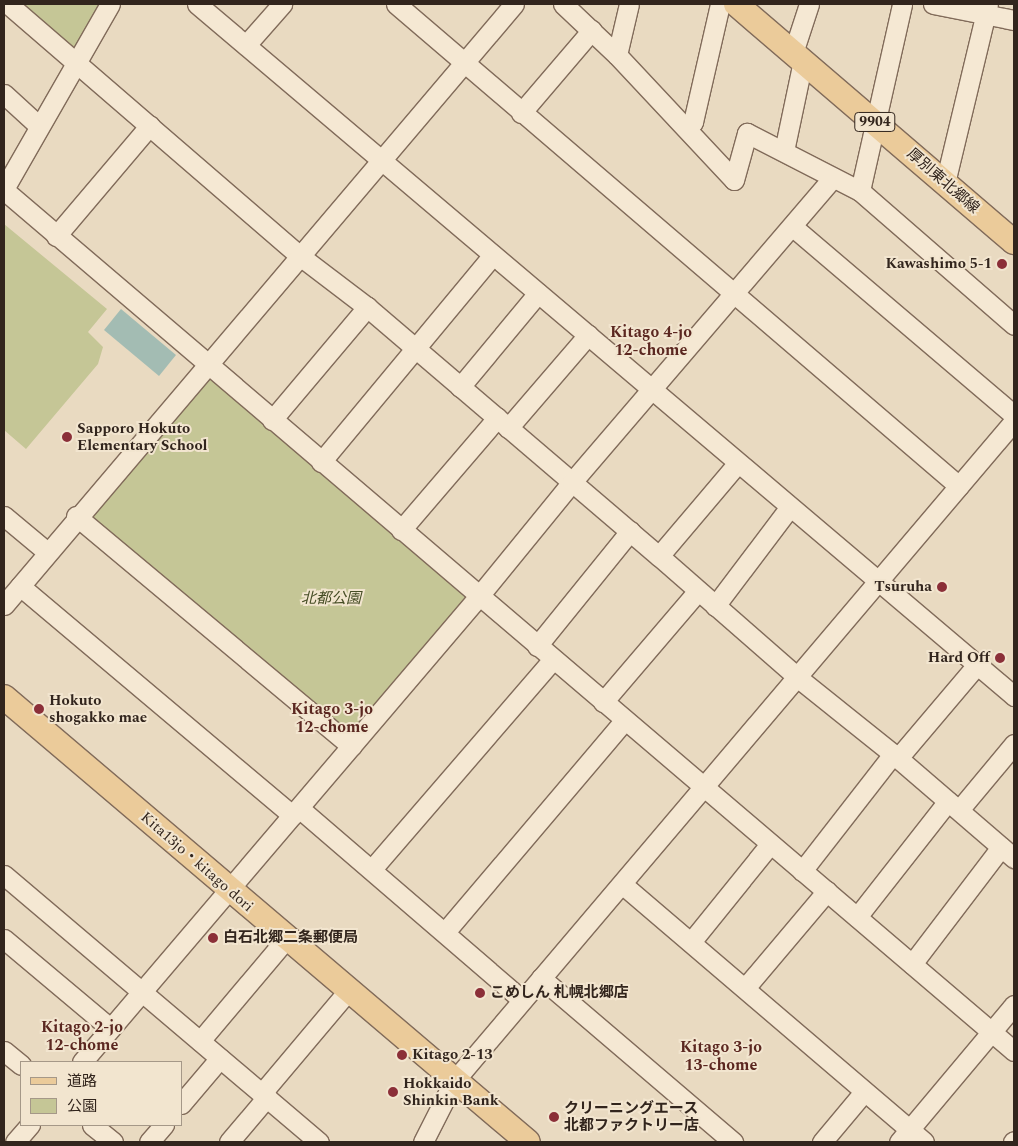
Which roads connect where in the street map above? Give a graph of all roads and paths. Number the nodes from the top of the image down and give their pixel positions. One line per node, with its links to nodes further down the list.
1 (8, 4): 20 (street)
2 (110, 4): 20 (street)
3 (197, 4): 17 (street)
4 (282, 4): 17 (street)
5 (396, 4): 21 (street)
6 (514, 4): 21 (street)
7 (563, 4): 16 (street)
8 (629, 4): 18 (street)
9 (720, 4): 27 (street)
10 (736, 4): 19 (main road, 厚別東北郷線 / 9904)
11 (809, 4): 19 (street)
12 (902, 4): 24 (street)
13 (933, 4): 14 (street)
14 (987, 9): 15 (street); 31 (street)
15 (1014, 20)
16 (592, 30): 18 (street); 23 (street)
17 (246, 45): 29 (street)
18 (617, 55): 27 (street)
19 (798, 57): 24 (main road, 厚別東北郷線 / 9904); 28 (street)
20 (76, 62): 25 (street); 26 (street)
21 (463, 64): 23 (street); 29 (street)
22 (4, 94): 26 (street)
23 (522, 113): 40 (street)
24 (874, 121): 31 (main road, 厚別東北郷線 / 9904); 33 (street)
25 (150, 125): 35 (street); 38 (street)
26 (39, 126): 32 (street)
27 (685, 126): 28 (street)
28 (784, 151): 30 (street)
29 (381, 160): 37 (street); 38 (street)
30 (833, 178): 33 (street); 34 (street)
31 (945, 183): 36 (main road, 厚別東北郷線 / 9904)
32 (4, 189): 35 (street)
33 (860, 192): 42 (street)
34 (793, 227): 40 (street); 48 (street)
35 (56, 236): 45 (street)
36 (1014, 242)
37 (493, 255): 39 (street); 44 (street)
38 (300, 256): 41 (street); 45 (street)
39 (538, 293): 43 (street); 46 (street)
40 (734, 294): 47 (street); 55 (street)
41 (366, 306): 44 (street); 49 (street)
42 (1014, 325)
43 (588, 335): 47 (street); 51 (street)
44 (417, 350): 46 (street); 52 (street)
45 (207, 365): 49 (street); 58 (street)
46 (460, 387): 51 (street)
47 (651, 389): 53 (street); 54 (street)
48 (1014, 415)
49 (272, 420): 52 (street)
50 (1014, 421): 55 (street)
51 (502, 423): 54 (street); 59 (street)
52 (321, 462): 59 (street)
53 (738, 463): 56 (street); 62 (street)
54 (572, 482): 60 (street); 66 (street)
55 (959, 486): 63 (street)
56 (790, 507): 63 (street); 68 (street)
57 (4, 516): 61 (street)
58 (76, 516): 61 (street); 78 (street)
59 (401, 530): 66 (street)
60 (630, 531): 62 (street); 69 (street)
61 (46, 551): 64 (street)
62 (660, 556): 65 (street)
63 (878, 582): 71 (street); 72 (street)
64 (20, 586): 67 (street); 82 (street)
65 (697, 592): 68 (street); 75 (street)
66 (479, 596): 69 (street); 78 (street)
67 (4, 605)
68 (715, 606): 72 (street)
69 (537, 646): 70 (street)
70 (552, 659): 75 (street); 85 (street)
71 (977, 665): 74 (street); 79 (street)
72 (797, 677): 79 (street); 80 (street)
73 (4, 696): 89 (main road, Kita13jo・kitago dori)
74 (1014, 696)
75 (604, 702): 76 (street)
76 (625, 720): 80 (street); 92 (street)
77 (1014, 744): 81 (street)
78 (351, 746): 82 (street)
79 (896, 756): 81 (street); 86 (street)
80 (704, 787): 83 (street); 88 (street)
81 (953, 805): 84 (street); 91 (street)
82 (296, 812): 85 (street); 89 (street)
83 (770, 844): 86 (street); 95 (street)
84 (1011, 855): 96 (street)
85 (372, 869): 92 (street)
86 (802, 871): 90 (street)
87 (4, 875): 100 (street)
88 (622, 884): 95 (street); 97 (street)
89 (228, 889): 94 (main road, Kita13jo・kitago dori); 100 (street)
90 (827, 891): 91 (street); 98 (street)
91 (857, 917): 96 (street)
92 (445, 932): 101 (street)
93 (4, 939): 103 (street)
94 (286, 939): 99 (main road, Kita13jo・kitago dori); 105 (street)
95 (691, 942): 98 (street)
96 (912, 964): 104 (street)
97 (541, 978): 101 (street); 126 (street)
98 (745, 988): 112 (street)
99 (348, 991): 111 (main road, Kita13jo・kitago dori); 113 (street)
100 (142, 993): 103 (street); 105 (street)
101 (522, 1000): 111 (street)
102 (1014, 1004): 104 (street)
103 (110, 1028): 109 (street)
104 (992, 1033): 107 (street); 118 (street)
105 (200, 1040): 108 (street)
106 (4, 1051): 110 (street)
107 (1014, 1051)
108 (220, 1058): 113 (street); 114 (street)
109 (83, 1061)
110 (20, 1064)
111 (454, 1081): 124 (street); 125 (main road, Kita13jo・kitago dori)
112 (864, 1092): 118 (street); 127 (street)
113 (264, 1095): 122 (street); 123 (street)
114 (182, 1103)
115 (29, 1126): 119 (street)
116 (93, 1126): 120 (street)
117 (163, 1126): 121 (street)
118 (904, 1136): 128 (street)
119 (15, 1142)
120 (113, 1142)
121 (149, 1142)
122 (229, 1142)
123 (319, 1142)
124 (423, 1142)
125 (528, 1142)
126 (733, 1142)
127 (822, 1142)
128 (924, 1142)

